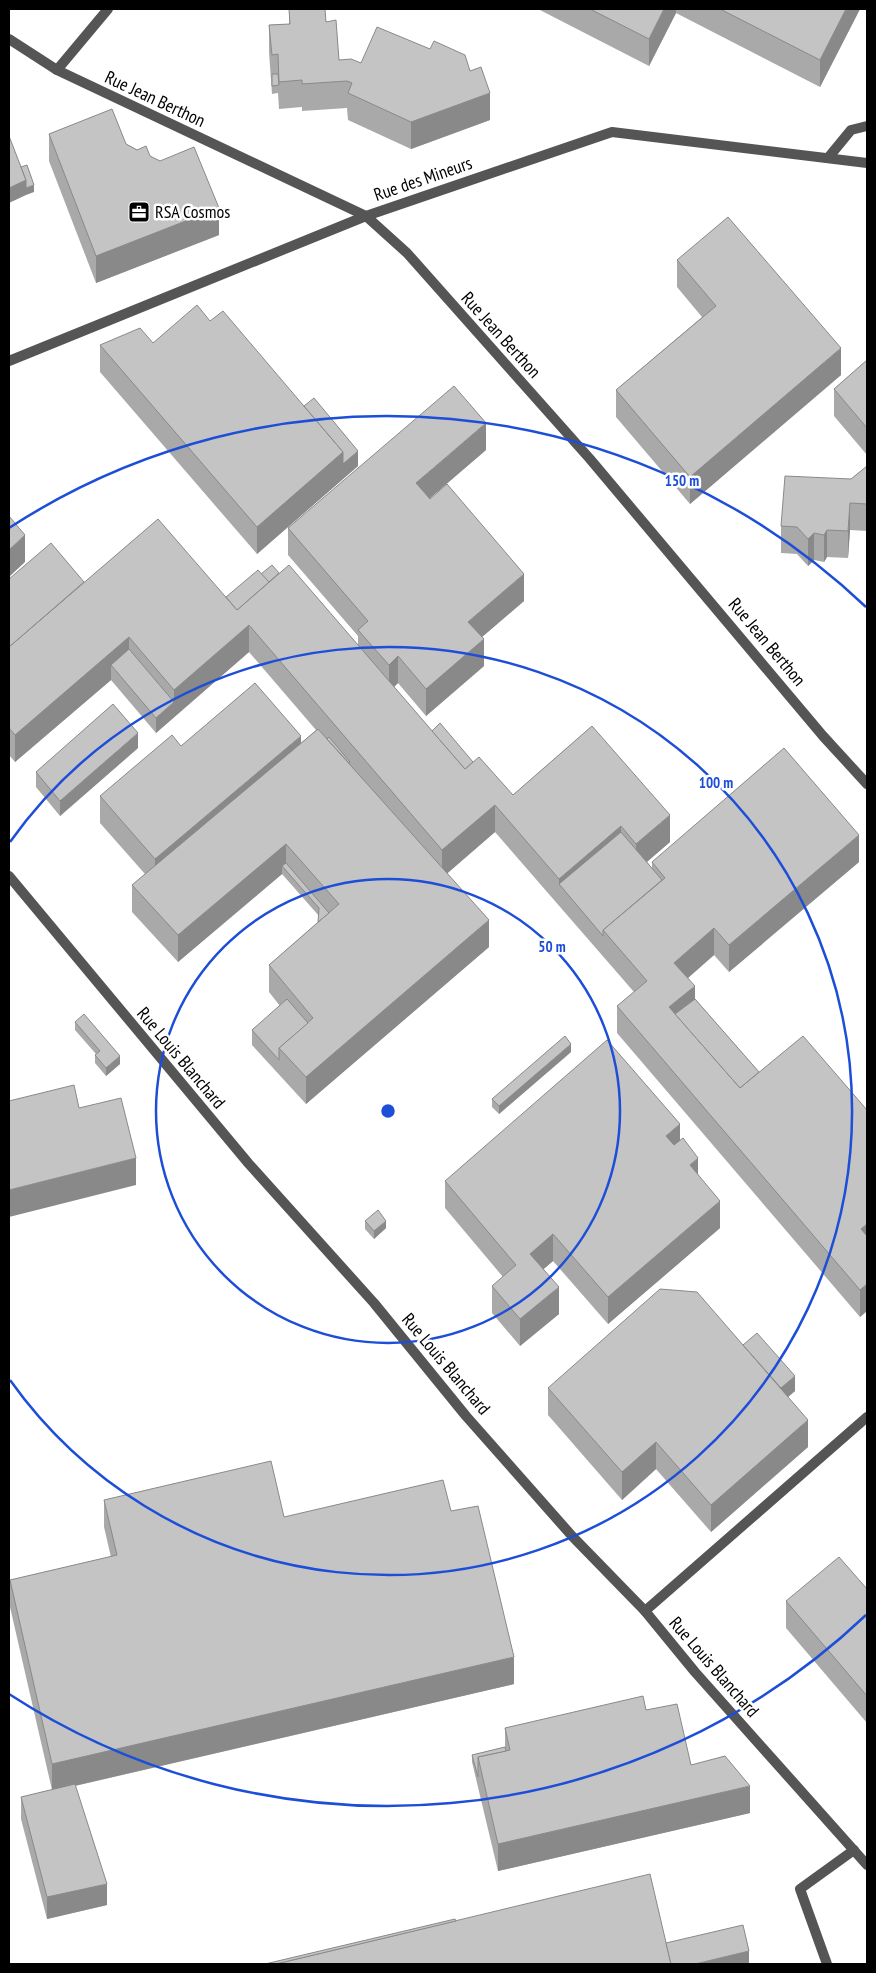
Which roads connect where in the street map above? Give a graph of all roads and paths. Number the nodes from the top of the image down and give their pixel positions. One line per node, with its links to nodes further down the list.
1 (108, 9): 3 (street)
2 (9, 39): 3 (street, Rue Jean Berthon)
3 (57, 70): 7 (street, Rue Jean Berthon)
4 (867, 126): 5 (street)
5 (828, 158): 6 (street, Rue des Mineurs); 7 (street, Rue des Mineurs)
6 (867, 163)
7 (366, 216): 8 (street, Rue des Mineurs); 9 (street, Rue Jean Berthon)
8 (9, 361)
9 (867, 784)
10 (9, 876): 12 (street, Rue Louis Blanchard)
11 (867, 1417): 12 (street)
12 (645, 1611): 13 (street, Rue Louis Blanchard)
13 (854, 1850): 14 (street, Rue Louis Blanchard); 15 (street)
14 (867, 1865)
15 (827, 1964)

